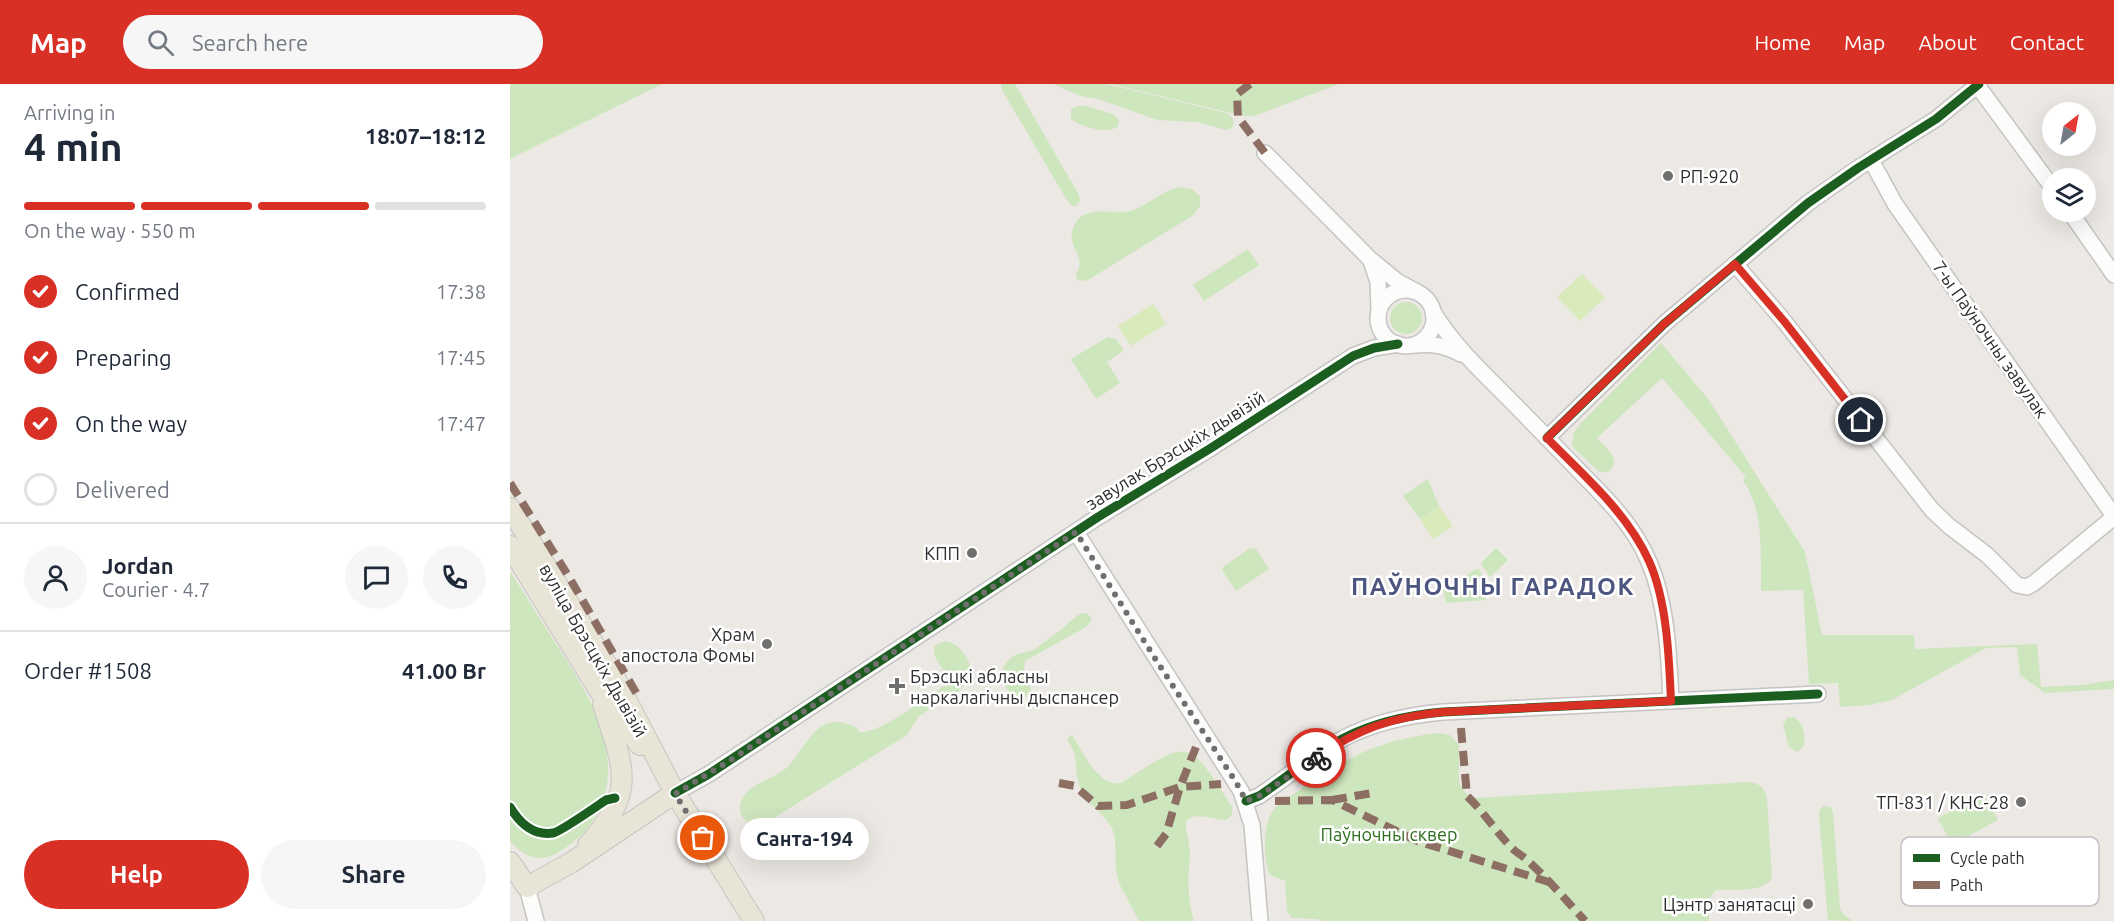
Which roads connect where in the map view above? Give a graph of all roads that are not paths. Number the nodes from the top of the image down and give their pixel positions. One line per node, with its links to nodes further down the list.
1 (1978, 85): 3 (street); 4 (street)
2 (1265, 153): 6 (street, завулак Брэсцкіх дывізій)
3 (1871, 160): 7 (street); 17 (street, 7-ы Паўночны завулак)
4 (2042, 173)
5 (2077, 222): 8 (street)
6 (1370, 259): 9 (street, завулак Брэсцкіх дывізій); 11 (street, завулак Брэсцкіх дывізій)
7 (1735, 264): 15 (street); 17 (street)
8 (2114, 275)
9 (1415, 291): 10 (street); 11 (street)
10 (1433, 312): 12 (street); 14 (street, завулак Брэсцкіх дывізій)
11 (1379, 313): 12 (street); 13 (street, завулак Брэсцкіх дывізій)
12 (1405, 344): 13 (street, завулак Брэсцкіх дывізій); 14 (street, завулак Брэсцкіх дывізій)
13 (1359, 353): 18 (street, завулак Брэсцкіх дывізій)
14 (1468, 358): 15 (street, завулак Брэсцкіх дывізій)
15 (1547, 438): 22 (street, завулак Брэсцкіх дывізій)
16 (510, 508): 23 (main road, вуліца Брэсцкіх Дывізій)
17 (2114, 517)
18 (1076, 532): 23 (street, завулак Брэсцкіх дывізій); 24 (street)
19 (510, 546): 20 (main road, вуліца Брэсцкіх Дывізій)
20 (599, 690): 23 (main road, вуліца Брэсцкіх Дывізій); 26 (main road)
21 (1818, 694): 22 (street)
22 (1671, 701): 24 (street)
23 (675, 794): 26 (main road, завулак Брэсцкіх дывізій); 29 (main road, вуліца Брэсцкіх Дывізій)
24 (1246, 801): 30 (street)
25 (510, 862): 27 (main road)
26 (572, 862): 27 (main road, завулак Брэсцкіх дывізій)
27 (527, 887): 28 (street)
28 (536, 921)
29 (754, 921)
30 (1260, 921)

